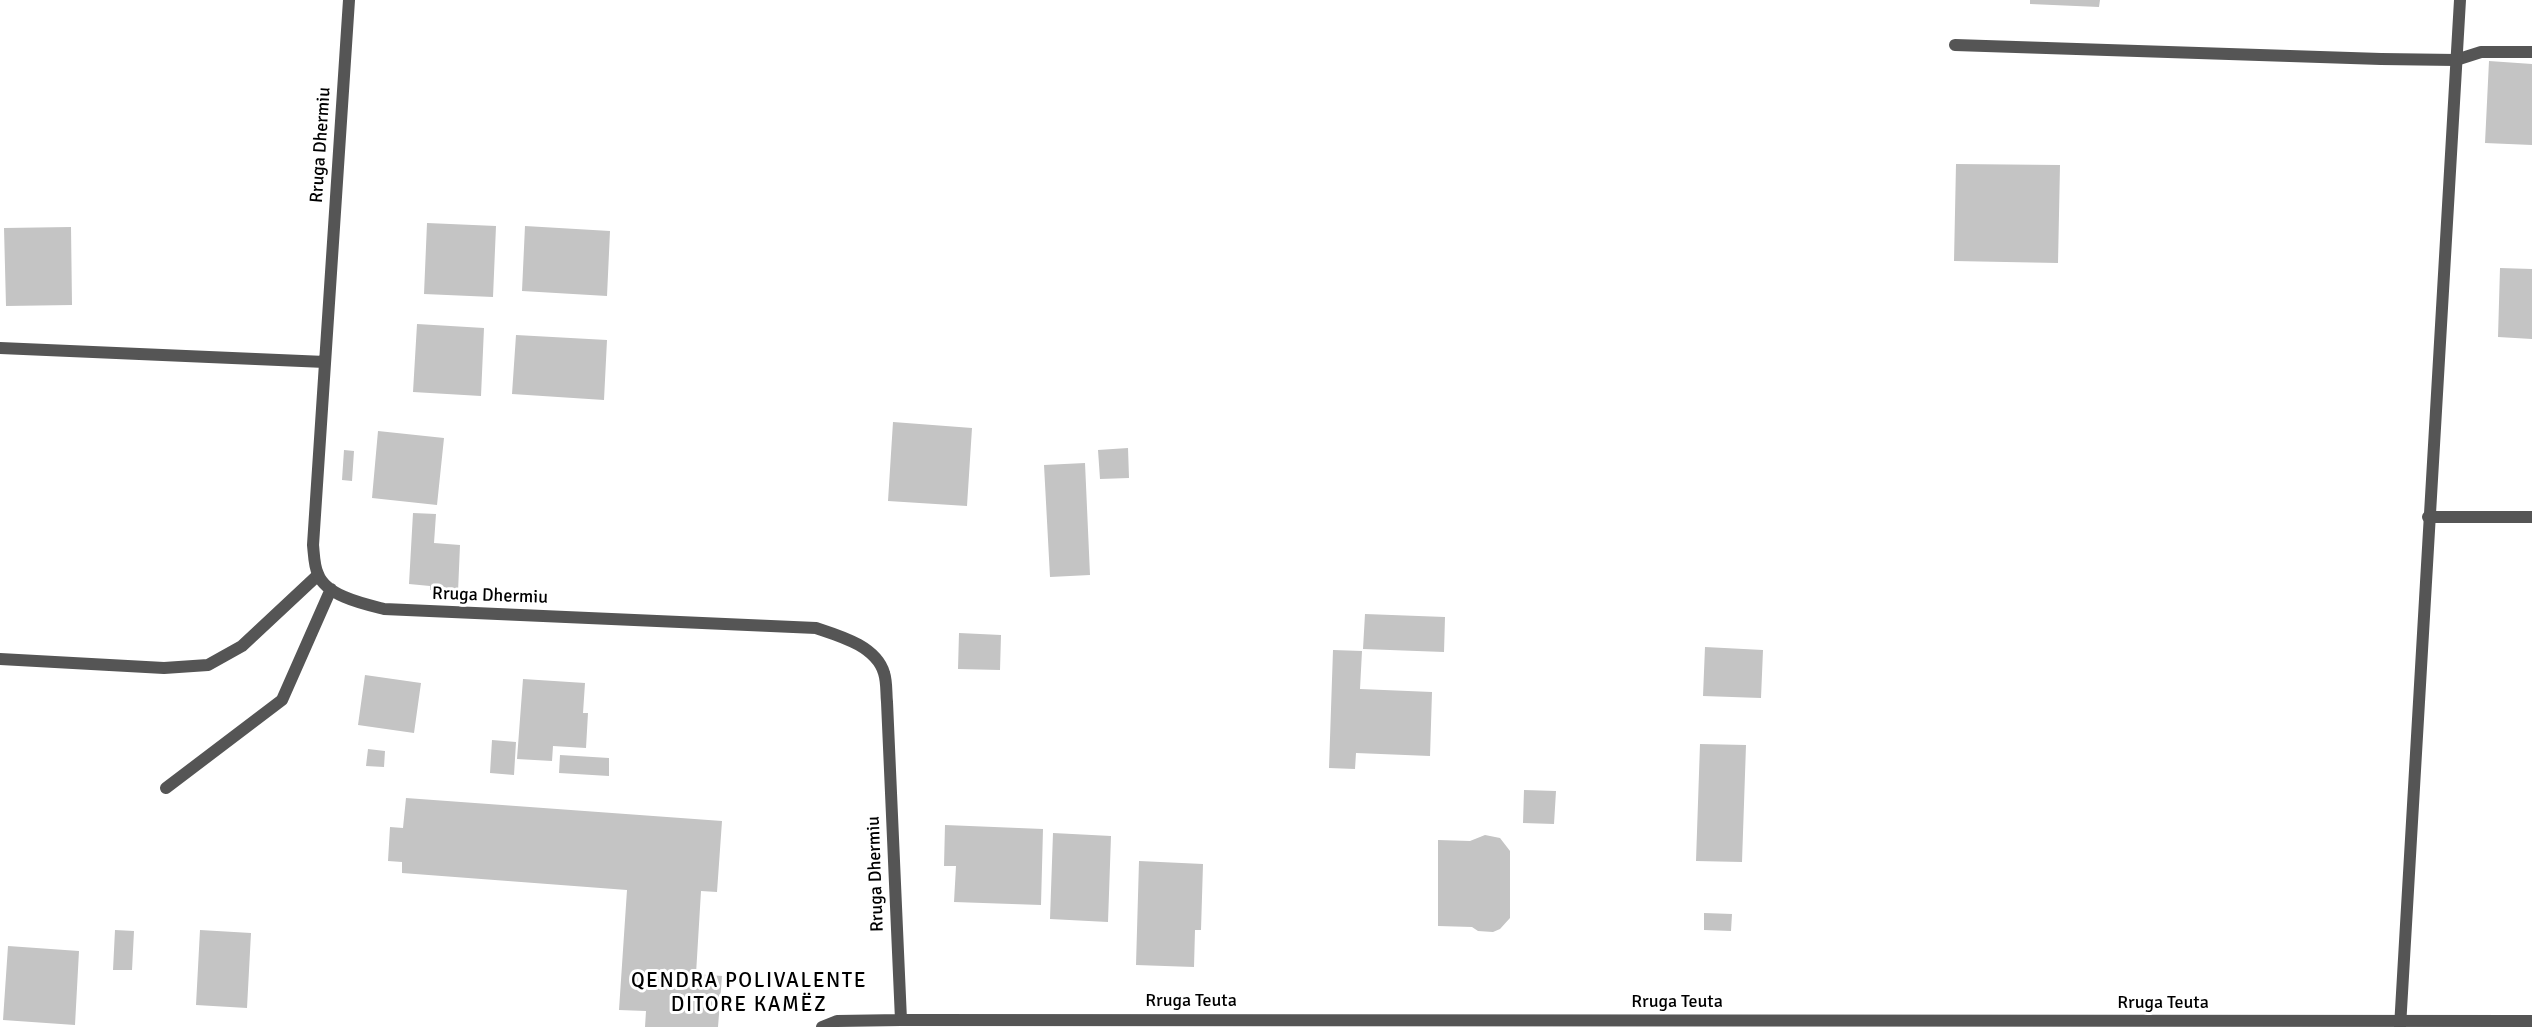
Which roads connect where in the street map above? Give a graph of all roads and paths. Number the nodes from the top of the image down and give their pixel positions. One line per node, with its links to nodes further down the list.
1 (349, 0): 7 (street, Rruga Dhermiu)
2 (2460, 0): 5 (street)
3 (1955, 45): 5 (street)
4 (2532, 52): 5 (street)
5 (2456, 60): 8 (street)
6 (0, 348): 7 (street)
7 (325, 362): 10 (street, Rruga Dhermiu)
8 (2428, 517): 9 (street); 17 (street)
9 (2532, 517)
10 (318, 575): 11 (street, Rruga Dhermiu); 12 (street)
11 (331, 589): 13 (street); 14 (street, Rruga Dhermiu)
12 (0, 659)
13 (166, 788)
14 (901, 1020): 16 (street, Rruga Teuta); 18 (street, Rruga Teuta)
15 (2532, 1021): 17 (street, Rruga Teuta)
16 (1357, 1023): 17 (street, Rruga Teuta)
17 (2400, 1024)
18 (822, 1027)

